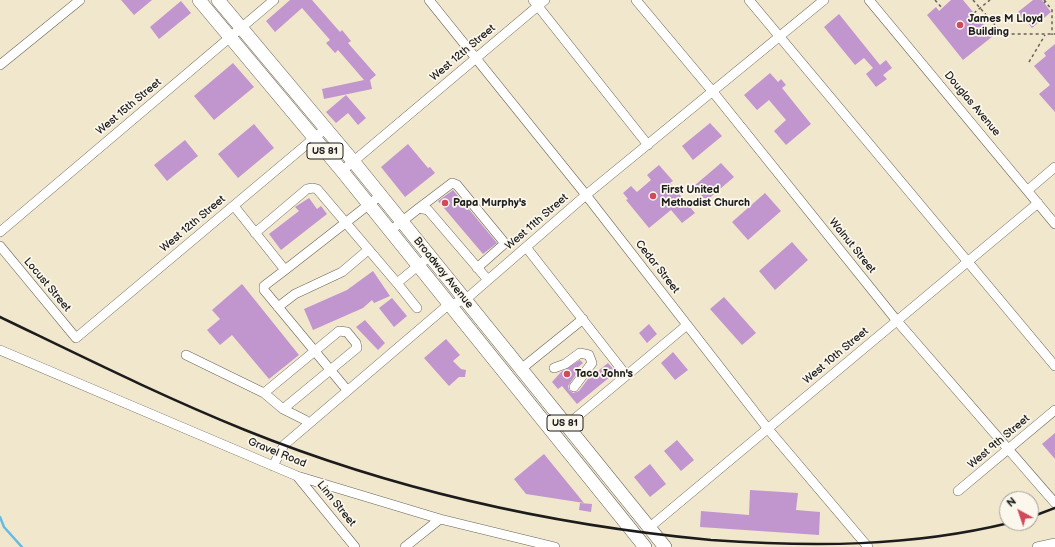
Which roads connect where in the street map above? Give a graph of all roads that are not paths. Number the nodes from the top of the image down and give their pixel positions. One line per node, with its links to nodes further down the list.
1 (80, 0): 15 (street)
2 (199, 0): 12 (highway, Broadway Avenue / US 81)
3 (218, 0): 11 (highway, Broadway Avenue / US 81)
4 (274, 0): 11 (street, West 15th Street)
5 (429, 0): 14 (street, Cedar Street)
6 (636, 0): 16 (street, Walnut Street)
7 (750, 0): 13 (street)
8 (824, 0): 13 (street, West 11th Street)
9 (869, 0): 23 (street, Douglas Avenue)
10 (538, 2): 14 (street, West 12th Street); 19 (street)
11 (241, 28): 12 (street, West 15th Street); 17 (highway, Broadway Avenue / US 81)
12 (230, 37): 18 (highway, Broadway Avenue / US 81); 33 (street, West 15th Street)
13 (779, 37): 16 (street, West 11th Street); 40 (street)
14 (477, 58): 20 (street, West 12th Street); 25 (street, Cedar Street)
15 (0, 65)
16 (713, 92): 19 (street, West 11th Street); 51 (street, Walnut Street)
17 (325, 129): 18 (street, West 12th Street); 20 (highway, Broadway Avenue / US 81)
18 (314, 138): 22 (highway, Broadway Avenue / US 81); 28 (street, West 12th Street)
19 (648, 145): 25 (street, West 11th Street)
20 (353, 161): 22 (street, West 12th Street); 24 (highway, Broadway Avenue / US 81)
21 (1055, 167): 23 (street)
22 (342, 171): 27 (highway, Broadway Avenue / US 81)
23 (1028, 190): 26 (street, Douglas Avenue)
24 (381, 195): 27 (street); 30 (highway, Broadway Avenue / US 81)
25 (586, 195): 37 (street, West 11th Street); 52 (street, Cedar Street)
26 (1038, 203): 32 (street, Douglas Avenue); 40 (street, West 10th Street)
27 (369, 205): 31 (street); 34 (highway, Broadway Avenue / US 81)
28 (234, 206): 35 (street); 53 (street, West 12th Street)
29 (419, 208): 30 (street); 42 (street); 42 (street)
30 (402, 222): 34 (street); 39 (highway, Broadway Avenue / US 81)
31 (345, 223): 35 (street); 38 (street); 43 (street)
32 (1055, 224)
33 (0, 232)
34 (390, 232): 41 (highway, Broadway Avenue / US 81)
35 (255, 233): 43 (street)
36 (0, 246): 53 (street, Locust Street)
37 (526, 247): 44 (street, West 11th Street); 50 (street)
38 (368, 250): 45 (street); 48 (street)
39 (430, 256): 41 (street); 46 (highway, Broadway Avenue / US 81)
40 (968, 262): 51 (street, West 10th Street); 57 (street)
41 (417, 266): 45 (street); 47 (highway, Broadway Avenue / US 81)
42 (477, 268): 44 (street)
43 (285, 270): 48 (street)
44 (488, 280): 46 (street, West 11th Street)
45 (397, 283): 49 (street)
46 (465, 300): 47 (street, West 11th Street); 59 (highway, Broadway Avenue / US 81)
47 (448, 305): 63 (street, West 11th Street); 82 (highway, Broadway Avenue / US 81)
48 (278, 307): 55 (street)
49 (417, 308)
50 (583, 319): 59 (street); 61 (street)
51 (897, 321): 69 (street, West 10th Street); 70 (street, Walnut Street)
52 (687, 325): 61 (street); 69 (street, Cedar Street)
53 (76, 338)
54 (0, 350): 71 (street, Gravel Road)
55 (315, 351): 60 (street); 60 (street); 64 (street)
56 (186, 355): 64 (street)
57 (1055, 366)
58 (554, 368): 62 (street)
59 (521, 369): 68 (highway, Broadway Avenue / US 81)
60 (330, 370): 63 (street); 65 (street)
61 (626, 375): 68 (street)
62 (574, 387)
63 (347, 390): 67 (street, West 11th Street)
64 (264, 393): 65 (street)
65 (283, 410): 67 (street)
66 (1055, 410): 70 (street, West 9th Street)
67 (308, 424): 71 (street, West 11th Street)
68 (567, 425): 76 (highway, Broadway Avenue / US 81)
69 (768, 429): 76 (street, West 10th Street); 83 (street, Cedar Street)
70 (1010, 449): 73 (street, West 9th Street); 74 (street, Walnut Street)
71 (273, 466): 72 (street, Gravel Road)
72 (297, 476): 75 (street, Gravel Road); 79 (street, Linn Street)
73 (958, 491)
74 (1055, 503)
75 (440, 519): 80 (street); 81 (street, Gravel Road)
76 (650, 527): 77 (highway, Broadway Avenue / US 81)
77 (662, 543): 82 (street)
78 (1055, 543): 84 (street)
79 (355, 547)
80 (405, 547)
81 (555, 547)
82 (644, 547)
83 (868, 547)
84 (1037, 547)

